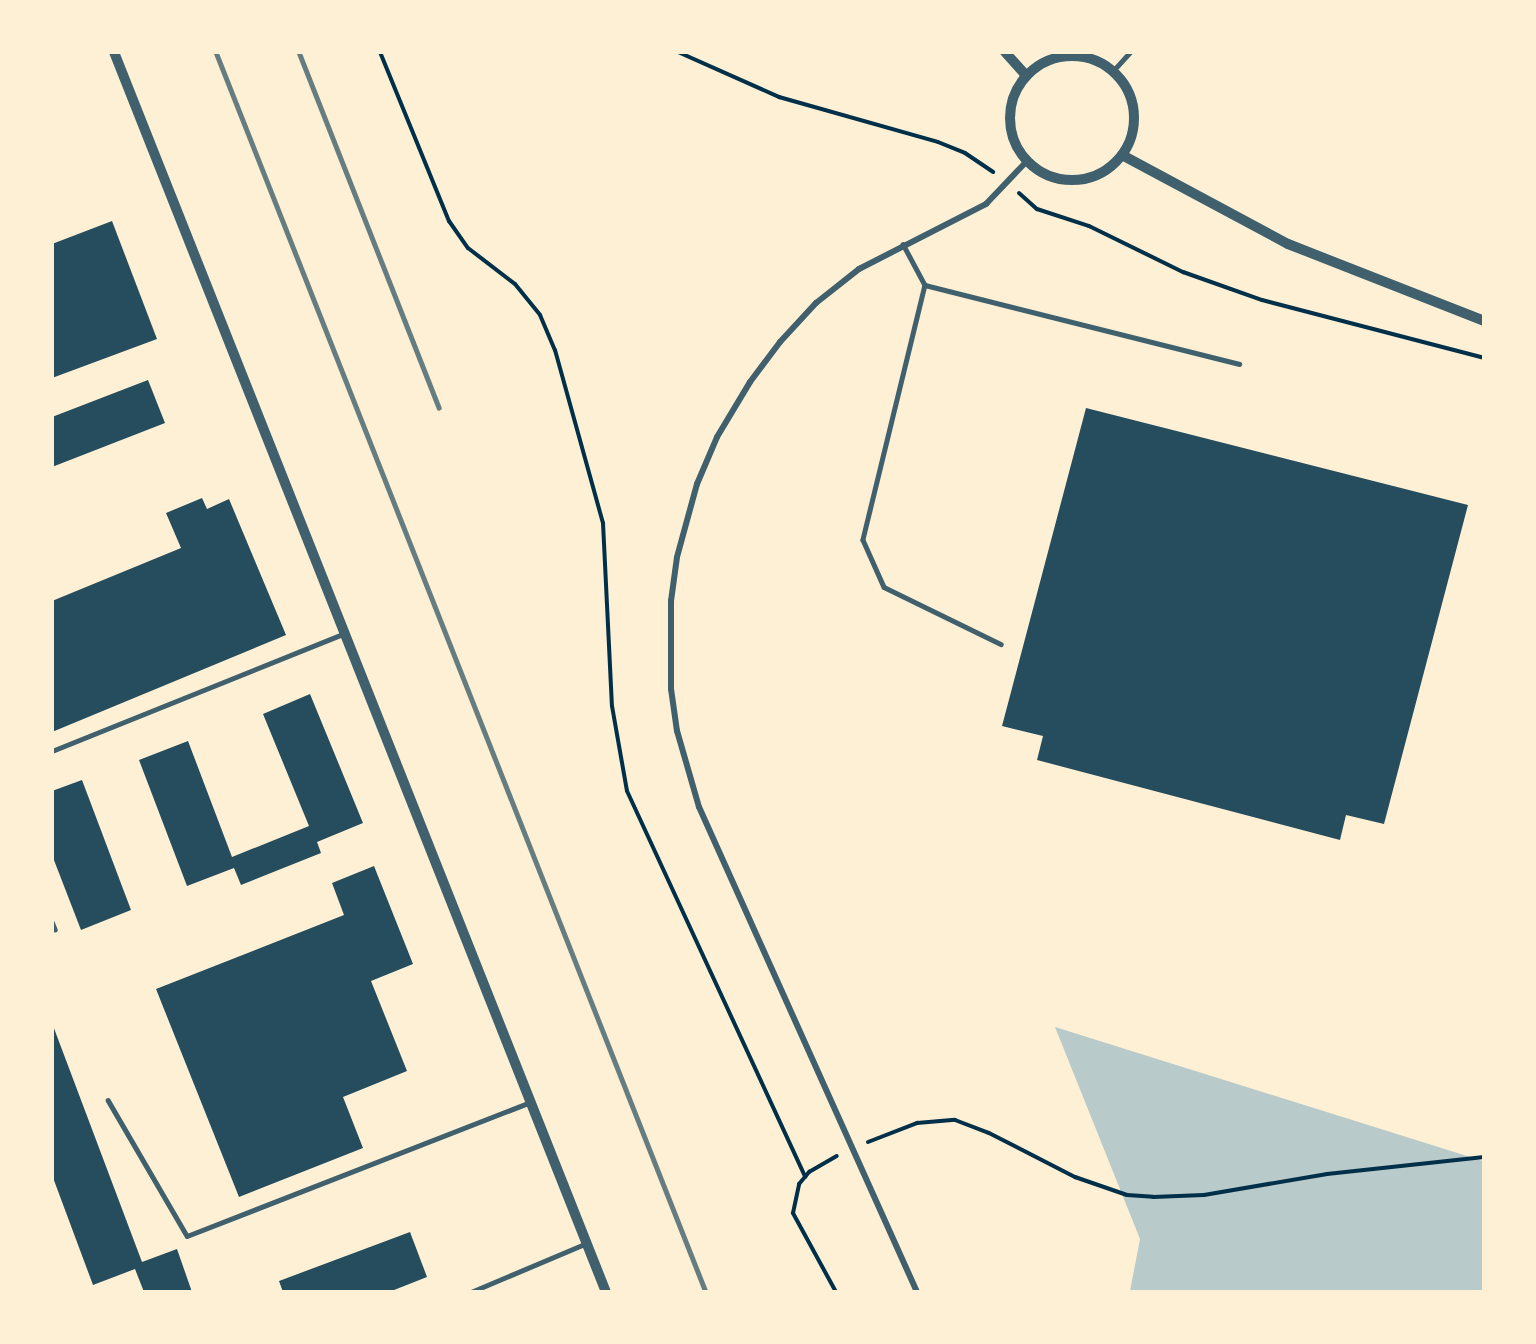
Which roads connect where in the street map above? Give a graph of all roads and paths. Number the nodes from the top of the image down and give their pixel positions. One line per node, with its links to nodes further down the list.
1 (114, 52): 16 (street)
2 (380, 52): 25 (path)
3 (678, 52): 10 (path)
4 (1005, 52): 7 (street)
5 (1130, 52): 6 (lane)
6 (1113, 71): 7 (street); 8 (street)
7 (1026, 75): 9 (street)
8 (1122, 155): 9 (street); 13 (street)
9 (1026, 162): 10 (street)
10 (1007, 183): 11 (street); 14 (path)
11 (903, 244): 12 (lane); 23 (street)
12 (925, 285): 15 (lane); 17 (lane)
13 (1484, 321)
14 (1484, 358)
15 (1239, 364)
16 (343, 634): 18 (lane); 22 (street)
17 (1001, 644)
18 (52, 751)
19 (52, 922): 20 (lane)
20 (55, 929)
21 (108, 1100): 22 (lane)
22 (530, 1102): 26 (street)
23 (853, 1149): 24 (path); 25 (path); 30 (street)
24 (1484, 1157)
25 (805, 1177): 29 (path)
26 (587, 1243): 27 (lane); 28 (street)
27 (471, 1292)
28 (606, 1292)
29 (836, 1292)
30 (917, 1292)

